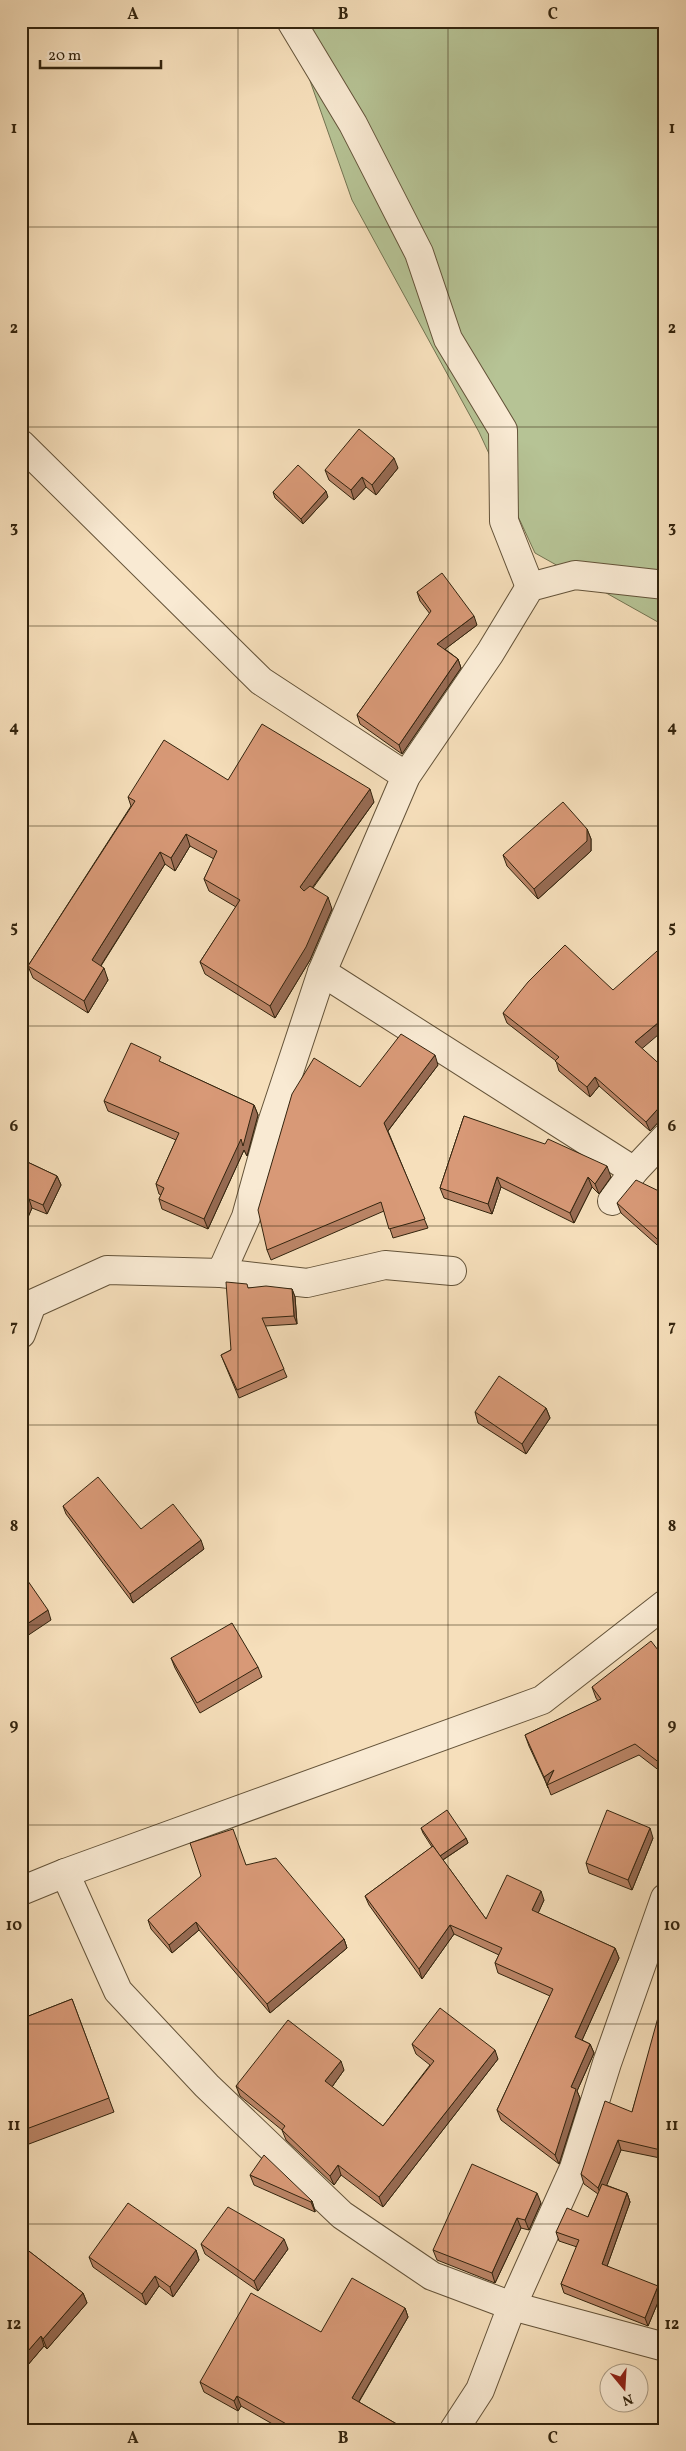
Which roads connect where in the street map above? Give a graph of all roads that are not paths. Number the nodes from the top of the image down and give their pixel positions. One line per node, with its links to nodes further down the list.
1 (291, 21): 4 (street)
2 (21, 444): 5 (street)
3 (665, 584): 4 (street)
4 (530, 587): 5 (street)
5 (406, 776): 6 (street)
6 (322, 972): 8 (street); 11 (street)
7 (665, 1138): 8 (street)
8 (634, 1171): 9 (street)
9 (612, 1201)
10 (452, 1271): 11 (street)
11 (221, 1273): 12 (street)
12 (21, 1334)
13 (665, 1604): 14 (street)
14 (65, 1873): 15 (street); 17 (street)
15 (21, 1891)
16 (665, 1898): 17 (street)
17 (512, 2306): 18 (street); 19 (street)
18 (665, 2346)
19 (454, 2430)

